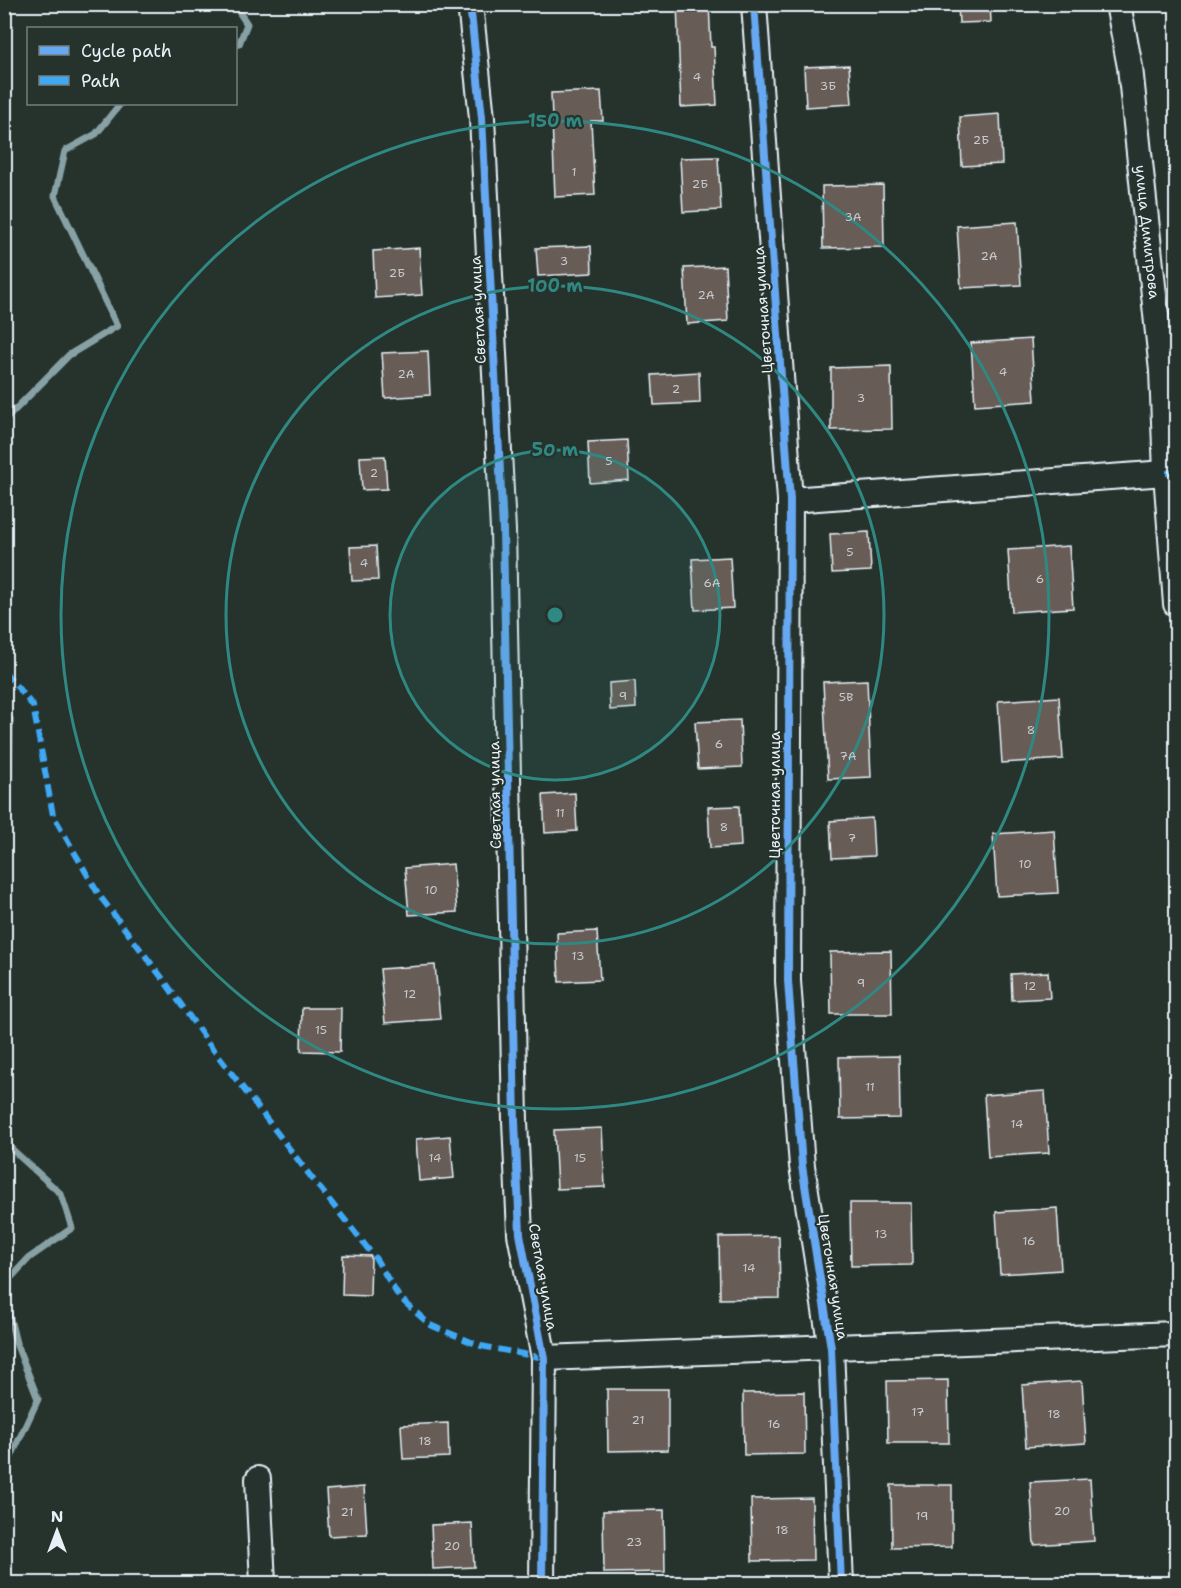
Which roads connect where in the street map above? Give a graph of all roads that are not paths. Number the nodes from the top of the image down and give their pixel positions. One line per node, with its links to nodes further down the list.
1 (470, 4): 9 (street, Светлая улица)
2 (754, 4): 5 (street, Цветочная улица)
3 (1118, 4): 4 (street, улица Димитрова)
4 (1166, 474): 5 (street); 6 (street, улица Димитрова)
5 (790, 500): 8 (street, Цветочная улица)
6 (1176, 604)
7 (1176, 1334): 8 (street)
8 (831, 1348): 9 (street); 13 (street, Цветочная улица)
9 (544, 1358): 12 (street, Светлая улица)
10 (258, 1479): 11 (street)
11 (263, 1584)
12 (542, 1584)
13 (841, 1584)

